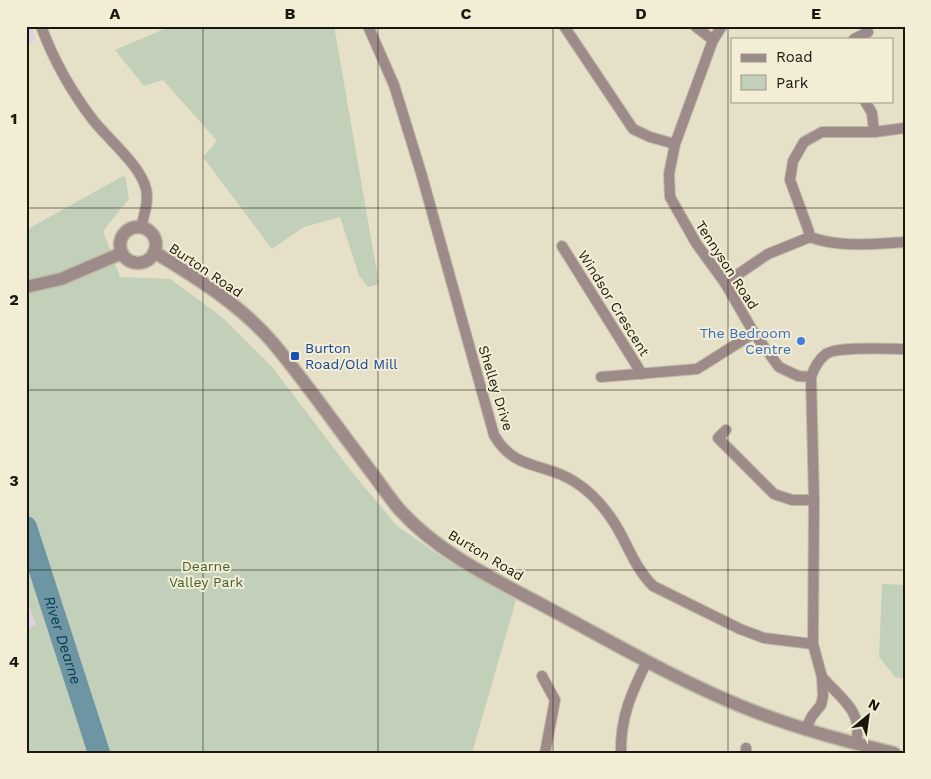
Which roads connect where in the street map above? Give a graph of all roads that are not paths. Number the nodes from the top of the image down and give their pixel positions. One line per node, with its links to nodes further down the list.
1 (41, 26): 13 (street)
2 (368, 26): 28 (street, Shelley Drive)
3 (564, 26): 12 (street)
4 (695, 26): 8 (street)
5 (722, 26): 8 (street, Tennyson Road)
6 (868, 32): 7 (street)
7 (856, 38)
8 (713, 40): 12 (street, Tennyson Road)
9 (866, 102): 11 (street)
10 (905, 128): 11 (street)
11 (874, 132): 14 (street)
12 (676, 144): 19 (street, Tennyson Road)
13 (141, 227): 17 (street, Burton Road); 18 (street)
14 (810, 237): 15 (street); 19 (street)
15 (905, 242)
16 (562, 246): 23 (street, Windsor Crescent)
17 (154, 252): 18 (street, Burton Road); 29 (street, Burton Road)
18 (122, 253): 20 (street)
19 (725, 283): 21 (street, Tennyson Road)
20 (26, 287)
21 (754, 333): 23 (street, Windsor Crescent); 25 (street, Tennyson Road)
22 (905, 349): 25 (street)
23 (642, 374): 24 (street, Windsor Crescent)
24 (601, 377)
25 (811, 377): 27 (street)
26 (726, 430): 27 (street)
27 (814, 500): 28 (street)
28 (813, 644): 31 (street)
29 (647, 661): 32 (street, Burton Road); 35 (street)
30 (542, 676): 34 (street)
31 (822, 677): 32 (street); 33 (street)
32 (806, 730): 33 (street, Burton Road)
33 (856, 743): 36 (street, Burton Road)
34 (546, 753)
35 (621, 753)
36 (894, 753)

